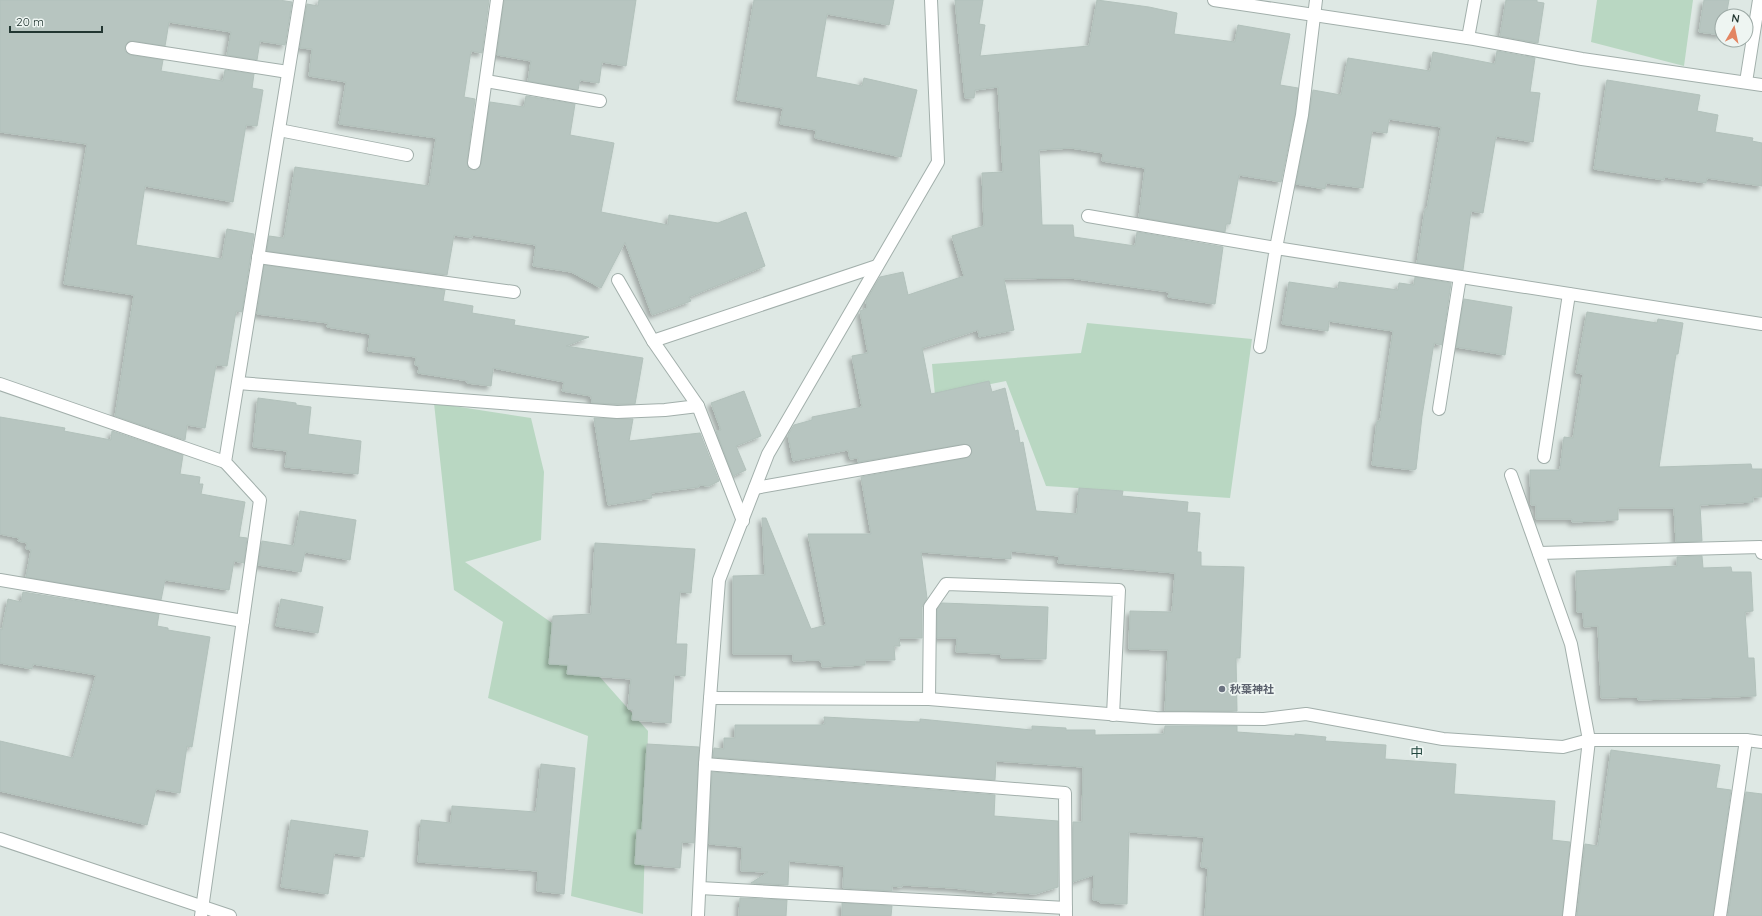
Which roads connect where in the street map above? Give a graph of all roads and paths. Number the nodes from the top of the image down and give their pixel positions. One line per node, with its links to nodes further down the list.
1 (300, 0): 11 (street)
2 (497, 0): 12 (street)
3 (931, 0): 22 (street)
4 (1214, 0): 8 (street)
5 (1316, 0): 8 (street)
6 (1475, 0): 9 (street)
7 (1759, 0): 13 (street)
8 (1314, 14): 9 (street); 20 (street)
9 (1468, 38): 13 (street)
10 (132, 48): 11 (street)
11 (288, 72): 16 (street)
12 (486, 81): 15 (street); 18 (street)
13 (1746, 82): 14 (street)
14 (1762, 85)
15 (600, 101)
16 (279, 130): 17 (street); 21 (street)
17 (407, 155)
18 (474, 163)
19 (1088, 216): 20 (street)
20 (1276, 248): 23 (street); 29 (street)
21 (258, 256): 25 (street); 30 (street)
22 (877, 266): 28 (street); 38 (street)
23 (1460, 276): 26 (street); 33 (street)
24 (618, 280): 28 (street)
25 (514, 292)
26 (1569, 294): 27 (street); 35 (street)
27 (1762, 324)
28 (653, 341): 32 (street)
29 (1260, 347)
30 (238, 383): 32 (street); 36 (street)
31 (0, 384): 36 (street)
32 (698, 406): 39 (street)
33 (1438, 409)
34 (965, 450): 38 (street)
35 (1544, 457)
36 (225, 462): 43 (street)
37 (1511, 475): 40 (street)
38 (755, 488): 39 (street)
39 (742, 521): 44 (street)
40 (1539, 553): 41 (street); 47 (street)
41 (1762, 553)
42 (0, 580): 43 (street)
43 (243, 621): 53 (street)
44 (710, 698): 45 (street); 50 (street)
45 (929, 699): 46 (street); 46 (street)
46 (1113, 714): 47 (street)
47 (1589, 740): 48 (street); 57 (street)
48 (1746, 740): 49 (street); 58 (street)
49 (1762, 742)
50 (705, 764): 52 (street); 54 (street)
51 (0, 839): 53 (street)
52 (700, 888): 54 (street); 56 (street)
53 (202, 911): 55 (street)
54 (1066, 912)
55 (230, 916)
56 (698, 916)
57 (1569, 916)
58 (1720, 916)

